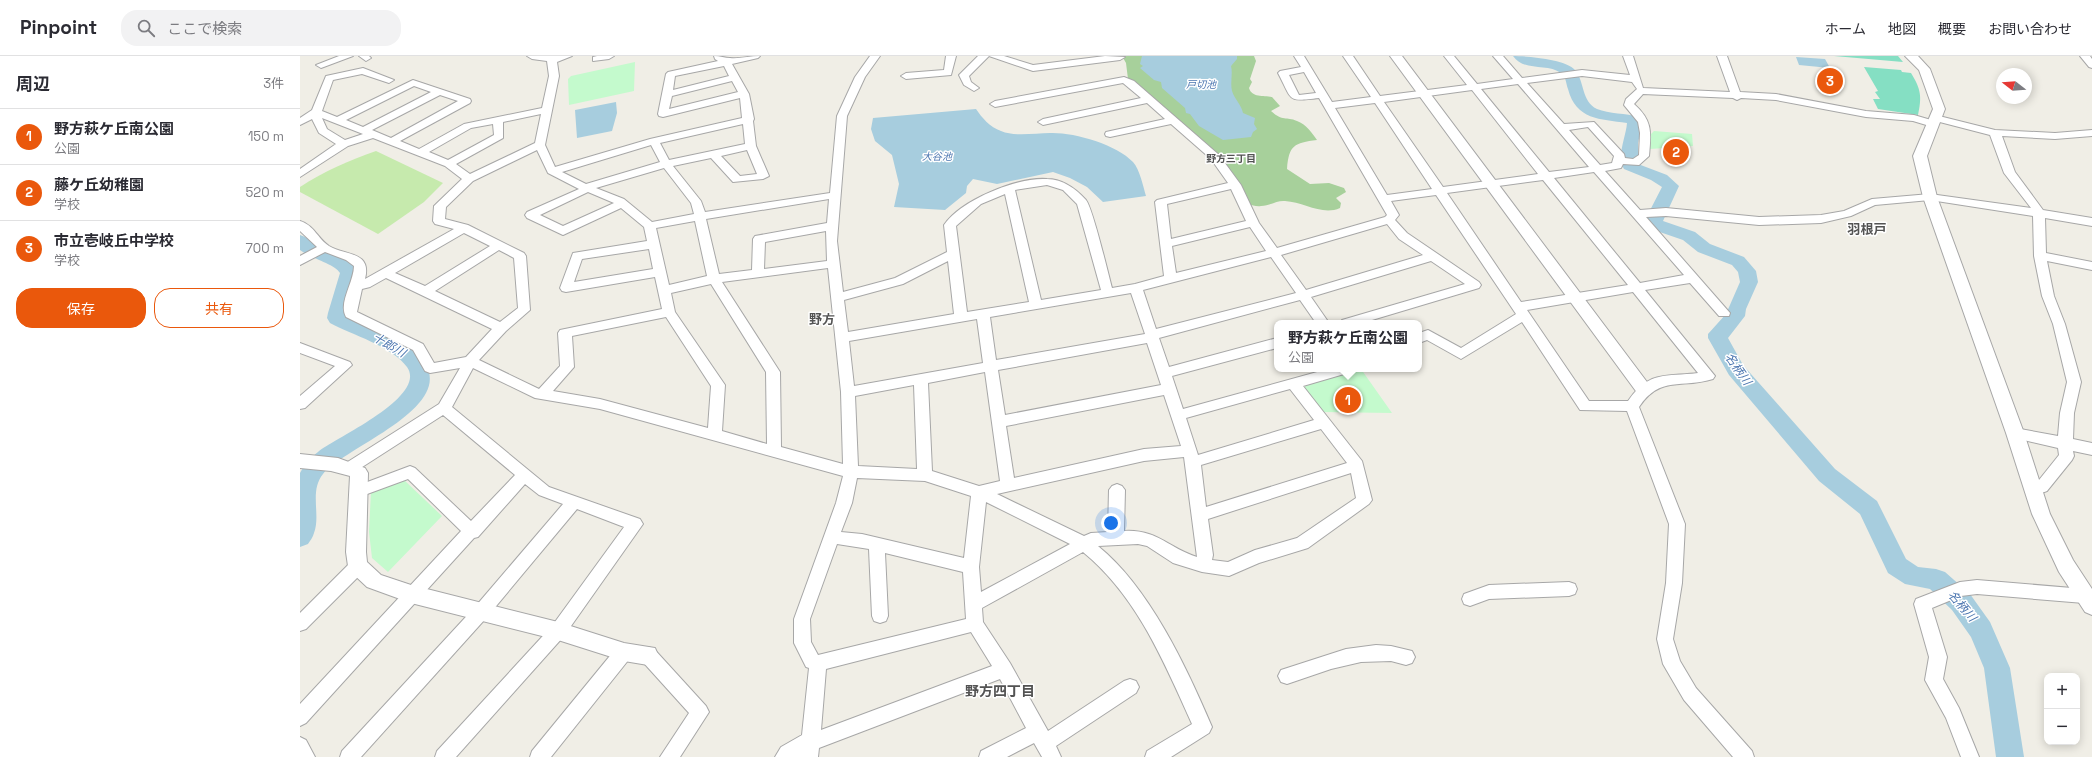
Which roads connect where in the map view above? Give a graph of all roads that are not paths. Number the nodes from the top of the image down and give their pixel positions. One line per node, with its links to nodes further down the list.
1 (348, 56): 25 (street)
2 (532, 56): 22 (street)
3 (567, 56): 22 (street)
4 (609, 56): 23 (street)
5 (713, 56): 24 (street)
6 (755, 56): 24 (street)
7 (875, 56): 84 (street)
8 (951, 56): 28 (street)
9 (984, 56): 36 (street)
10 (994, 56): 21 (street)
11 (1299, 56): 27 (street)
12 (1348, 56): 45 (street)
13 (1396, 56): 39 (street)
14 (1449, 56): 35 (street)
15 (1498, 56): 34 (street)
16 (1628, 56): 31 (street)
17 (1722, 56): 43 (street)
18 (1912, 56): 54 (street)
19 (2085, 56): 26 (street)
20 (313, 57): 25 (street)
21 (1119, 57): 33 (street)
22 (554, 59): 48 (street)
23 (596, 59)
24 (726, 61): 29 (street); 40 (street)
25 (321, 65): 30 (street)
26 (2092, 65)
27 (1306, 69): 42 (street); 42 (street)
28 (906, 76)
29 (736, 77): 40 (street); 41 (street)
30 (329, 78): 32 (street); 49 (street)
31 (1636, 79): 34 (street); 37 (street)
32 (389, 80)
33 (1124, 80): 44 (street); 46 (street)
34 (1520, 81): 35 (street); 57 (street)
35 (1473, 86): 39 (street); 77 (street)
36 (974, 88)
37 (1641, 91): 43 (street); 69 (street)
38 (439, 92): 51 (street); 58 (street); 62 (street)
39 (1424, 93): 45 (street); 79 (street)
40 (667, 94): 41 (street)
41 (744, 94): 50 (street)
42 (1322, 95): 47 (street)
43 (1737, 97): 54 (street)
44 (1150, 99): 53 (street); 56 (street)
45 (1377, 99): 47 (street); 83 (street)
46 (995, 104)
47 (1328, 106): 86 (street)
48 (546, 110): 52 (street); 65 (street)
49 (316, 112): 51 (street); 55 (street); 64 (street)
50 (748, 119): 63 (street); 66 (street)
51 (338, 120): 58 (street)
52 (498, 120): 67 (street); 72 (street)
53 (1172, 121): 61 (street); 80 (street)
54 (1934, 121): 59 (street); 85 (street)
55 (300, 122)
56 (1043, 122)
57 (1561, 128): 69 (street); 74 (street)
58 (370, 132): 62 (street); 64 (street)
59 (1994, 133): 60 (street); 88 (street)
60 (2092, 133)
61 (1110, 134)
62 (393, 141): 67 (street)
63 (654, 141): 73 (street); 75 (street)
64 (344, 144): 71 (street)
65 (540, 145): 75 (street); 78 (street)
66 (751, 146): 68 (street); 68 (street)
67 (421, 152): 72 (street)
68 (713, 153): 73 (street)
69 (1619, 160): 74 (street)
70 (300, 161): 71 (street)
71 (315, 164): 76 (street)
72 (449, 164): 78 (street)
73 (666, 164): 81 (street); 90 (street)
74 (1596, 168): 77 (street); 89 (street)
75 (552, 171): 81 (street)
76 (300, 174)
77 (1546, 176): 79 (street); 116 (street)
78 (470, 179): 97 (street)
79 (1490, 183): 83 (street); 123 (street)
80 (1235, 185): 93 (street); 99 (street)
81 (587, 187): 87 (street); 87 (street)
82 (1009, 188): 103 (street); 120 (street); 124 (street)
83 (1440, 191): 86 (street); 125 (street)
84 (836, 195): 90 (street); 96 (street)
85 (1930, 198): 88 (street); 89 (street); 154 (street)
86 (1384, 199): 91 (street)
87 (623, 203): 95 (street)
88 (2039, 213): 92 (street); 105 (street)
89 (1636, 214): 113 (street)
90 (700, 216): 95 (street); 114 (street)
91 (1389, 220): 102 (street); 104 (street)
92 (2092, 222)
93 (1253, 223): 99 (street); 102 (street)
94 (300, 225): 101 (street)
95 (650, 226): 98 (street)
96 (833, 226): 107 (street); 111 (street)
97 (464, 228): 100 (street); 110 (street)
98 (654, 244): 109 (street); 109 (street)
99 (1166, 244): 112 (street)
100 (499, 245): 119 (street); 132 (street)
101 (324, 248): 106 (street); 115 (street)
102 (1273, 253): 112 (street); 121 (street)
103 (954, 254): 122 (street); 129 (street)
104 (1433, 256): 121 (street); 131 (street)
105 (2040, 256): 108 (street); 156 (street)
106 (303, 259)
107 (832, 264): 111 (street); 122 (street)
108 (2092, 266)
109 (660, 272): 118 (street)
110 (386, 273): 115 (street); 119 (street)
111 (758, 273): 114 (street)
112 (1170, 278): 117 (street)
113 (1693, 278): 116 (street); 127 (street)
114 (714, 279): 118 (street); 158 (street)
115 (357, 286): 138 (street)
116 (1636, 287): 123 (street); 145 (street)
117 (1136, 288): 120 (street); 133 (street)
118 (664, 290): 126 (street)
119 (425, 292): 132 (street)
120 (1108, 294): 124 (street)
121 (1304, 294): 130 (street); 133 (street)
122 (838, 297): 135 (street)
123 (1577, 300): 125 (street); 145 (street)
124 (1036, 306): 128 (street)
125 (1521, 311): 134 (street); 149 (street)
126 (669, 312): 147 (street); 155 (street)
127 (1724, 313)
128 (983, 314): 129 (street); 139 (street)
129 (960, 317): 135 (street)
130 (1321, 320)
131 (1357, 320)
132 (501, 328): 138 (street)
133 (1152, 336): 139 (street); 141 (street)
134 (1422, 337)
135 (842, 338): 146 (street)
136 (1274, 343): 141 (street)
137 (300, 349): 148 (street)
138 (470, 361): 147 (street); 150 (street)
139 (989, 367): 142 (street); 152 (street)
140 (1336, 372): 143 (street)
141 (1164, 373): 144 (street)
142 (921, 379): 146 (street); 164 (street)
143 (1294, 384): 151 (street); 153 (street)
144 (1169, 389): 151 (street); 152 (street)
145 (1644, 390): 149 (street)
146 (848, 392): 163 (street)
147 (542, 394): 155 (street)
148 (300, 404)
149 (1632, 406): 210 (street)
150 (444, 408): 162 (street); 165 (street)
151 (1178, 415): 159 (street)
152 (998, 422): 166 (street)
153 (1322, 423): 159 (street); 161 (street)
154 (2015, 433): 156 (street); 167 (street)
155 (714, 436): 158 (street)
156 (2065, 444): 157 (street); 167 (street)
157 (2092, 449)
158 (774, 452): 163 (street)
159 (1192, 456): 166 (street); 172 (street)
160 (306, 462): 162 (street)
161 (1357, 465): 172 (street); 178 (street)
162 (351, 467): 169 (street)
163 (851, 472): 164 (street); 174 (street)
164 (925, 475): 170 (street)
165 (523, 476): 171 (street); 173 (street)
166 (1008, 485): 170 (street)
167 (2032, 485): 184 (street)
168 (1117, 490): 175 (street)
169 (359, 491): 173 (street); 179 (street)
170 (979, 492): 176 (street); 180 (street)
171 (573, 503): 186 (street); 190 (street)
172 (1202, 515): 178 (street)
173 (472, 532): 182 (street)
174 (832, 537): 177 (street); 194 (street)
175 (1116, 538): 176 (street); 178 (street)
176 (1083, 543): 185 (street); 209 (street)
177 (877, 545): 180 (street); 187 (street)
178 (1202, 565)
179 (358, 566): 182 (street); 188 (street)
180 (971, 567): 185 (street)
181 (1570, 589): 183 (street)
182 (411, 594): 186 (street); 198 (street)
183 (1470, 599)
184 (2088, 601): 211 (street)
185 (973, 605): 189 (street)
186 (481, 612): 190 (street); 203 (street)
187 (880, 616)
188 (300, 624)
189 (975, 624): 194 (street); 195 (street)
190 (558, 631): 191 (street); 204 (street)
191 (624, 652): 192 (street); 205 (street)
192 (648, 655): 206 (street)
193 (1406, 657): 196 (street)
194 (818, 663): 201 (street)
195 (1004, 669): 199 (street); 201 (street)
196 (1287, 676)
197 (1130, 687): 199 (street)
198 (300, 717)
199 (1045, 744): 208 (street)
200 (300, 746): 202 (street)
201 (809, 749): 207 (street)
202 (306, 757)
203 (349, 757)
204 (444, 757)
205 (539, 757)
206 (669, 757)
207 (784, 757)
208 (988, 757)
209 (1154, 757)
210 (1745, 757)
211 (1970, 757)

